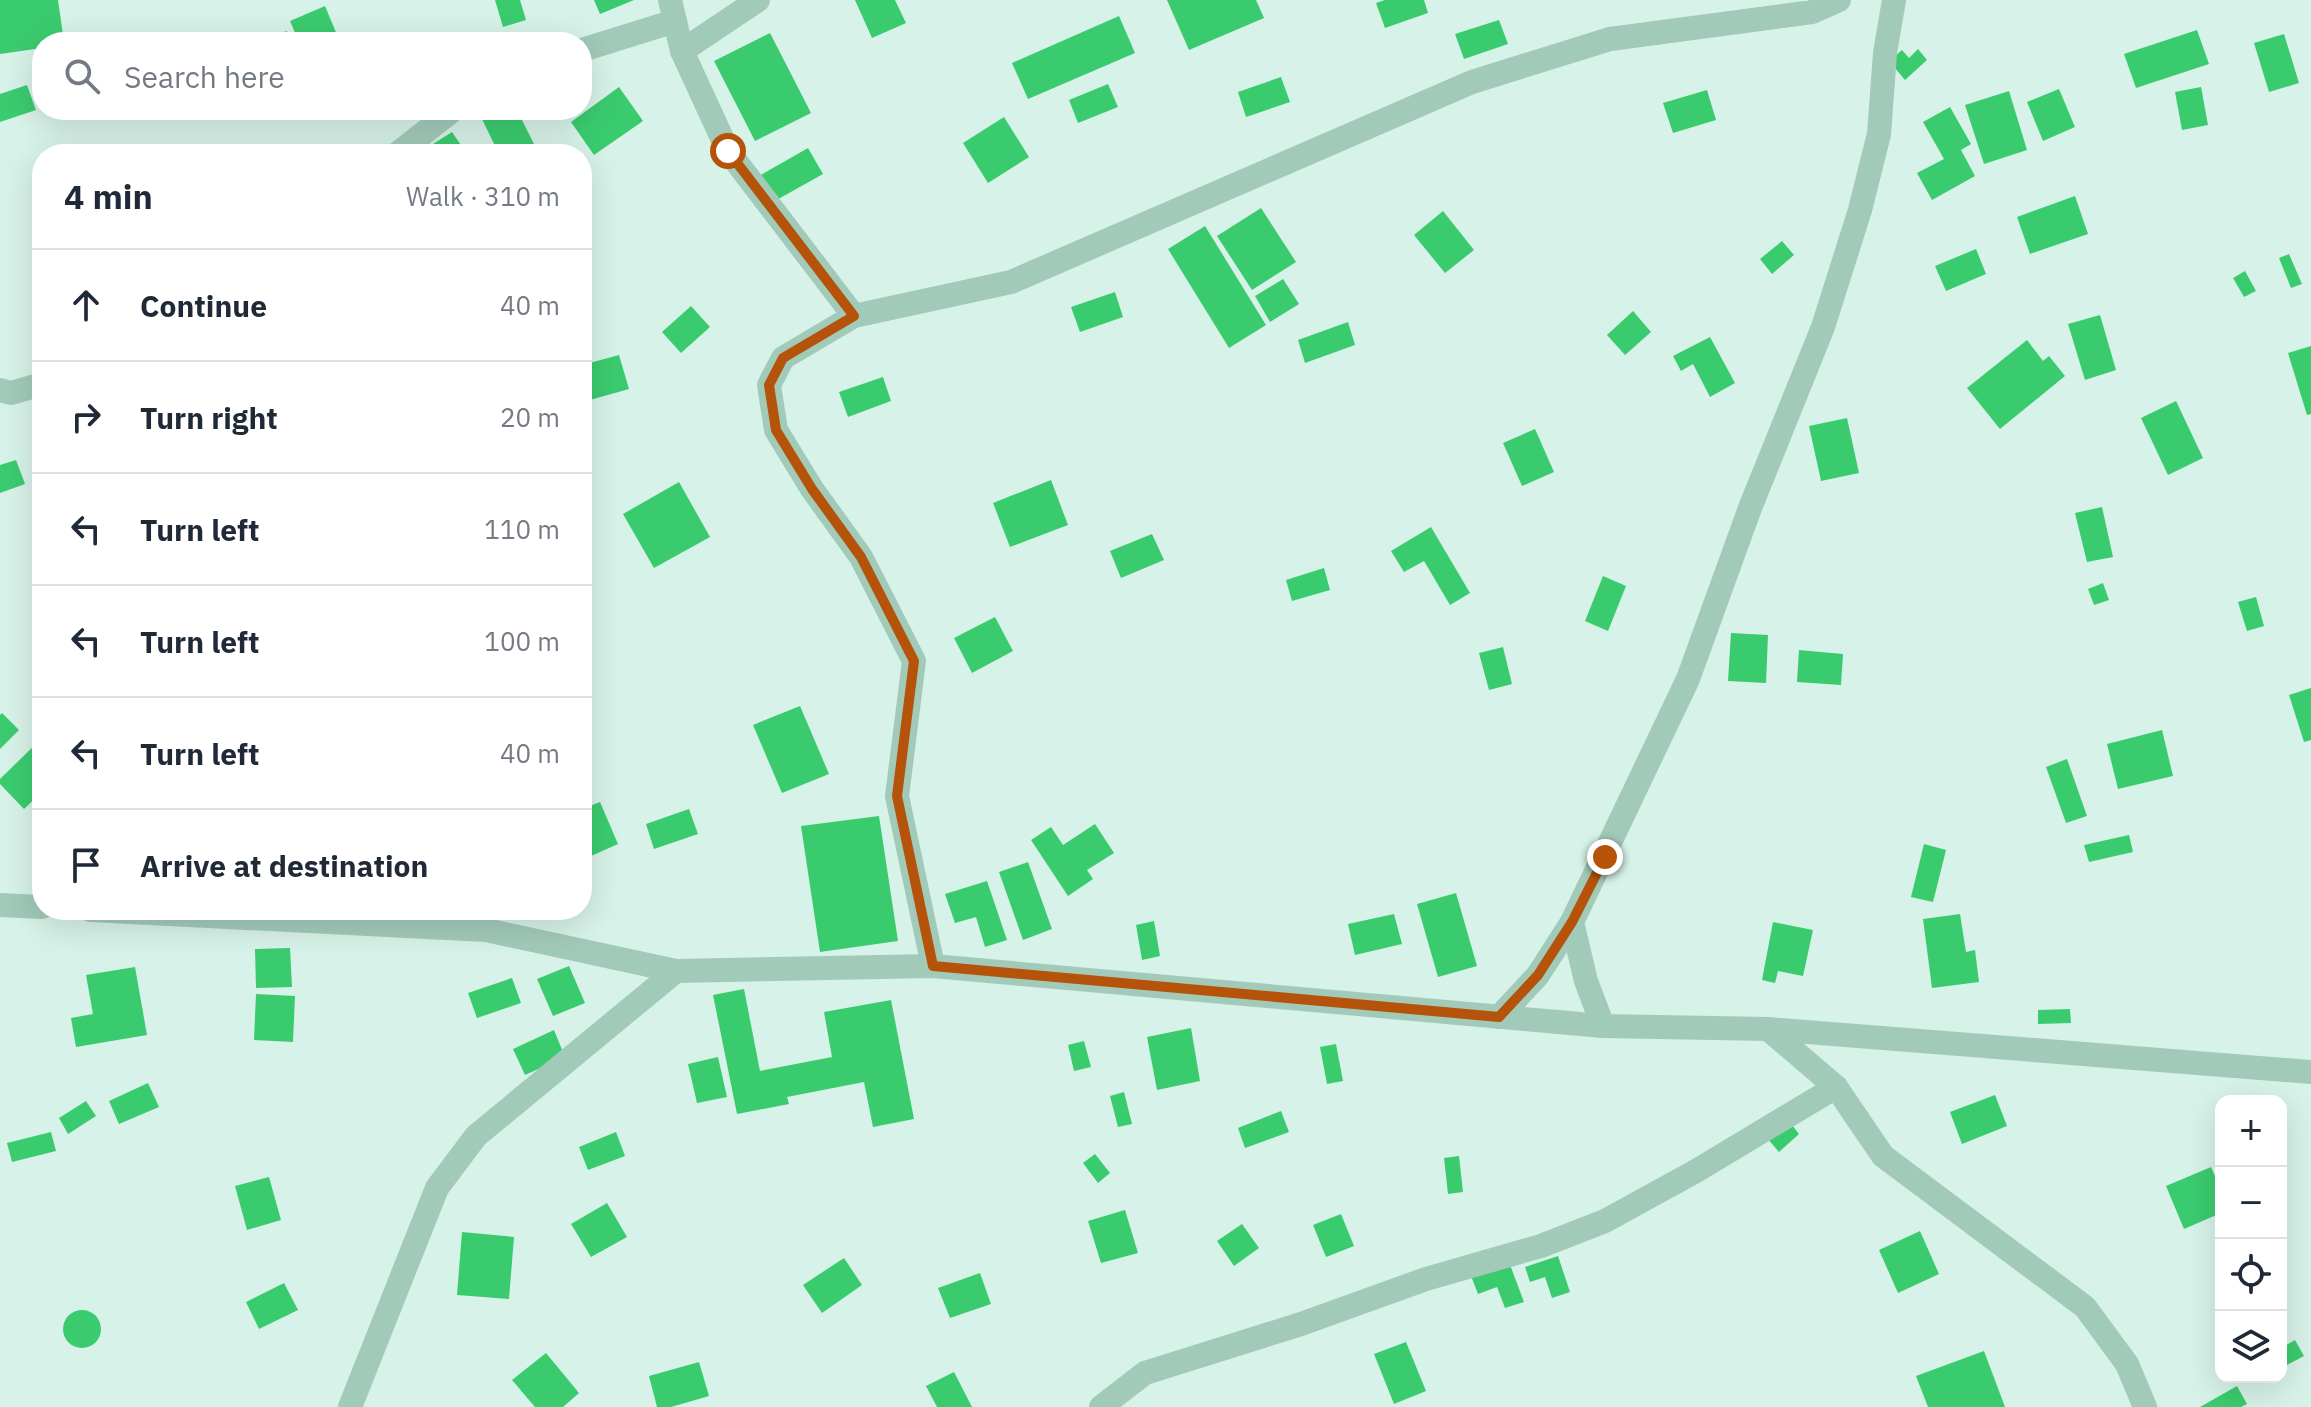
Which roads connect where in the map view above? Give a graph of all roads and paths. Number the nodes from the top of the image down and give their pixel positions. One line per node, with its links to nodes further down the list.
1 (758, 0): 6 (street)
2 (1839, 0): 9 (street)
3 (1894, 0): 15 (street)
4 (673, 11): 5 (street); 6 (street)
5 (592, 46)
6 (682, 51): 9 (street)
7 (440, 120): 8 (street)
8 (410, 144)
9 (854, 316): 16 (street)
10 (32, 387): 11 (street)
11 (0, 390)
12 (0, 905): 13 (street)
13 (32, 907)
14 (288, 920): 17 (street)
15 (1572, 922): 18 (street); 19 (street)
16 (933, 966): 17 (street); 18 (street)
17 (676, 971): 23 (street)
18 (1499, 1017): 19 (street)
19 (1603, 1026): 20 (street)
20 (1768, 1029): 21 (street); 22 (street)
21 (2311, 1072)
22 (1836, 1087): 24 (street); 25 (street)
23 (350, 1407)
24 (1101, 1407)
25 (2145, 1407)

